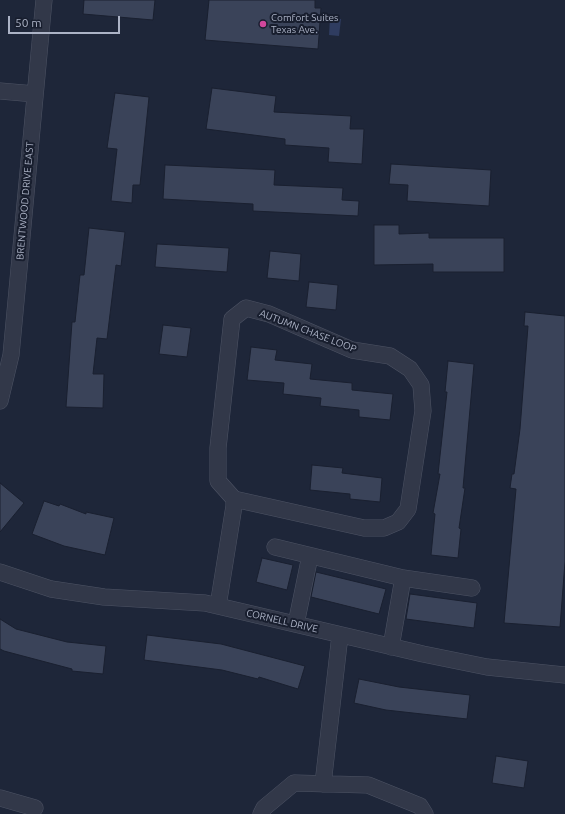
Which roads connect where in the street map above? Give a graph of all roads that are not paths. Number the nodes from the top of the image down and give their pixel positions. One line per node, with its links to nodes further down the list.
1 (44, 0): 3 (street, BRENTWOOD DRIVE EAST)
2 (0, 90): 3 (street)
3 (35, 94): 4 (street, BRENTWOOD DRIVE EAST)
4 (0, 401)
5 (234, 499): 5 (street, AUTUMN CHASE LOOP); 11 (street)
6 (274, 547): 7 (street)
7 (310, 556): 9 (street); 12 (street)
8 (0, 572): 11 (street, CORNELL DRIVE)
9 (403, 578): 10 (street); 14 (street)
10 (472, 588)
11 (218, 606): 12 (street, CORNELL DRIVE)
12 (296, 624): 13 (street, CORNELL DRIVE)
13 (340, 635): 14 (street, CORNELL DRIVE); 16 (street)
14 (391, 647): 15 (street, CORNELL DRIVE)
15 (565, 675)
16 (323, 784): 19 (street); 20 (street)
17 (0, 798): 18 (street)
18 (35, 808)
19 (260, 814)
20 (425, 814)

